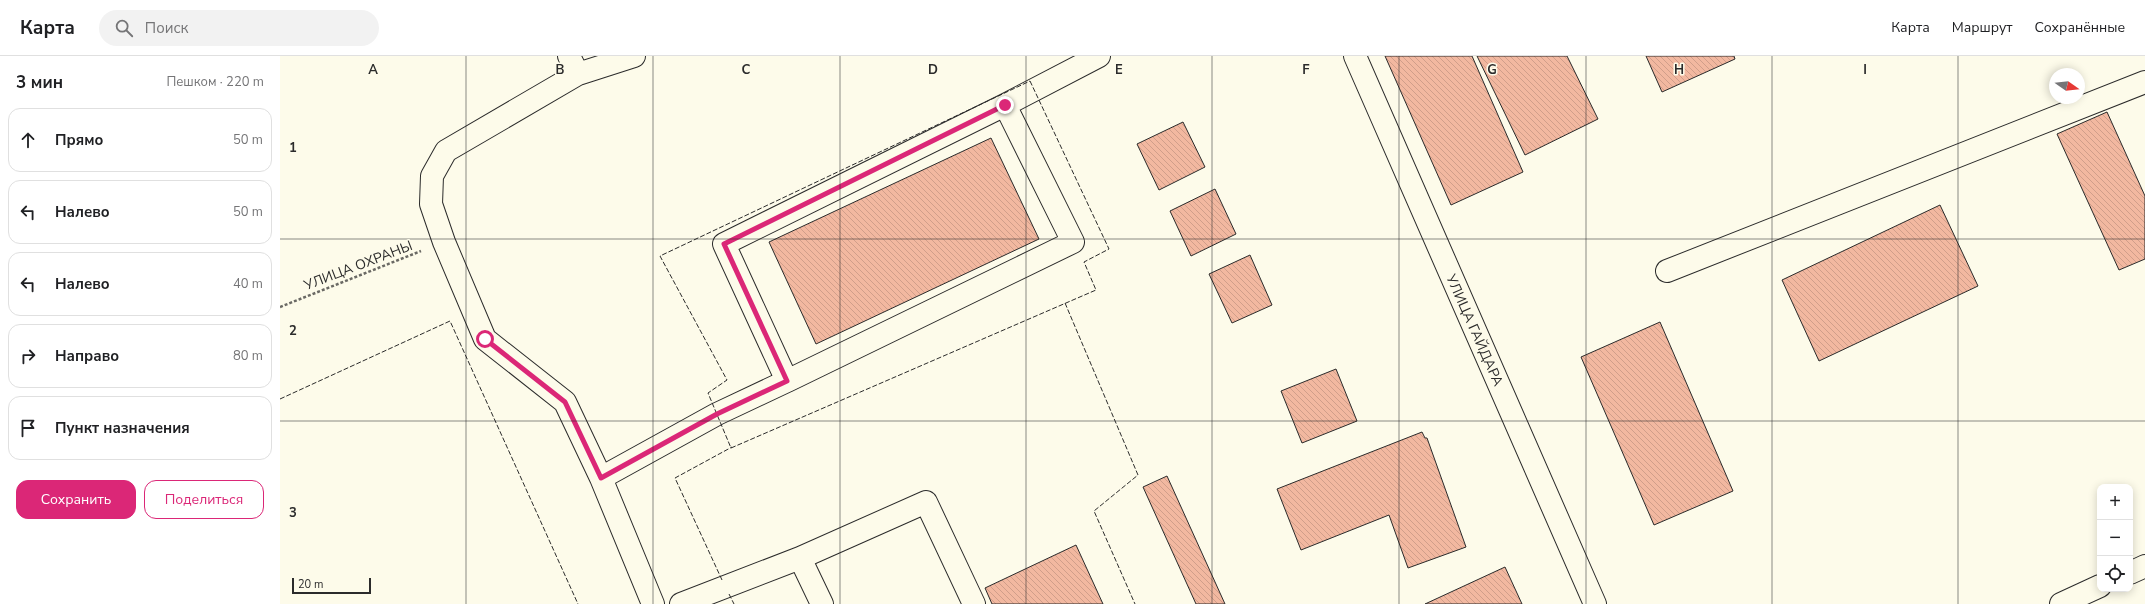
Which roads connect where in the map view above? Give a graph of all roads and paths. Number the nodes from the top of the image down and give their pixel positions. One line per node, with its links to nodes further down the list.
1 (634, 56): 4 (street)
2 (1099, 56): 6 (street)
3 (1355, 56): 20 (street, УЛИЦА ГАЙДАРА)
4 (573, 65): 7 (street)
5 (2145, 82): 8 (street)
6 (1005, 105): 10 (street); 10 (street)
7 (444, 242): 9 (path, УЛИЦА ОХРАНЫ); 11 (street)
8 (1667, 271)
9 (280, 307)
10 (787, 381): 11 (street)
11 (601, 478): 16 (street)
12 (800, 558): 17 (street); 18 (street); 19 (street)
13 (2145, 566): 14 (street)
14 (2133, 572)
15 (2097, 587): 21 (street)
16 (653, 604)
17 (681, 604)
18 (822, 604)
19 (974, 604)
20 (1595, 604)
21 (2061, 604)

